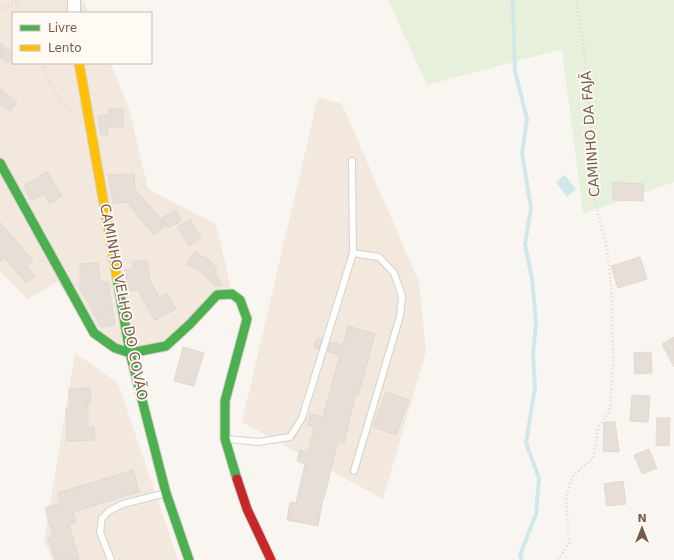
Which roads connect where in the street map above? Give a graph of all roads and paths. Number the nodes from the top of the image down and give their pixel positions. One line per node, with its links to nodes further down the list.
1 (16, 0): 4 (path)
2 (74, 0): 7 (street)
3 (576, 0): 21 (path, CAMINHO DA FAJÃ)
4 (18, 4): 5 (path); 6 (path)
5 (0, 9)
6 (21, 12)
7 (74, 12)
8 (41, 64): 10 (path)
9 (79, 64): 14 (street, CAMINHO VELHO DO COVÃO)
10 (76, 116)
11 (352, 161): 13 (lane)
12 (0, 163): 14 (street)
13 (353, 253): 15 (lane); 16 (lane)
14 (130, 353): 15 (street); 17 (street, CAMINHO VELHO DO COVÃO)
15 (225, 439): 20 (street)
16 (354, 471)
17 (166, 493): 18 (lane); 19 (street, CAMINHO VELHO DO COVÃO)
18 (111, 560)
19 (189, 560)
20 (270, 560)
21 (558, 560)

